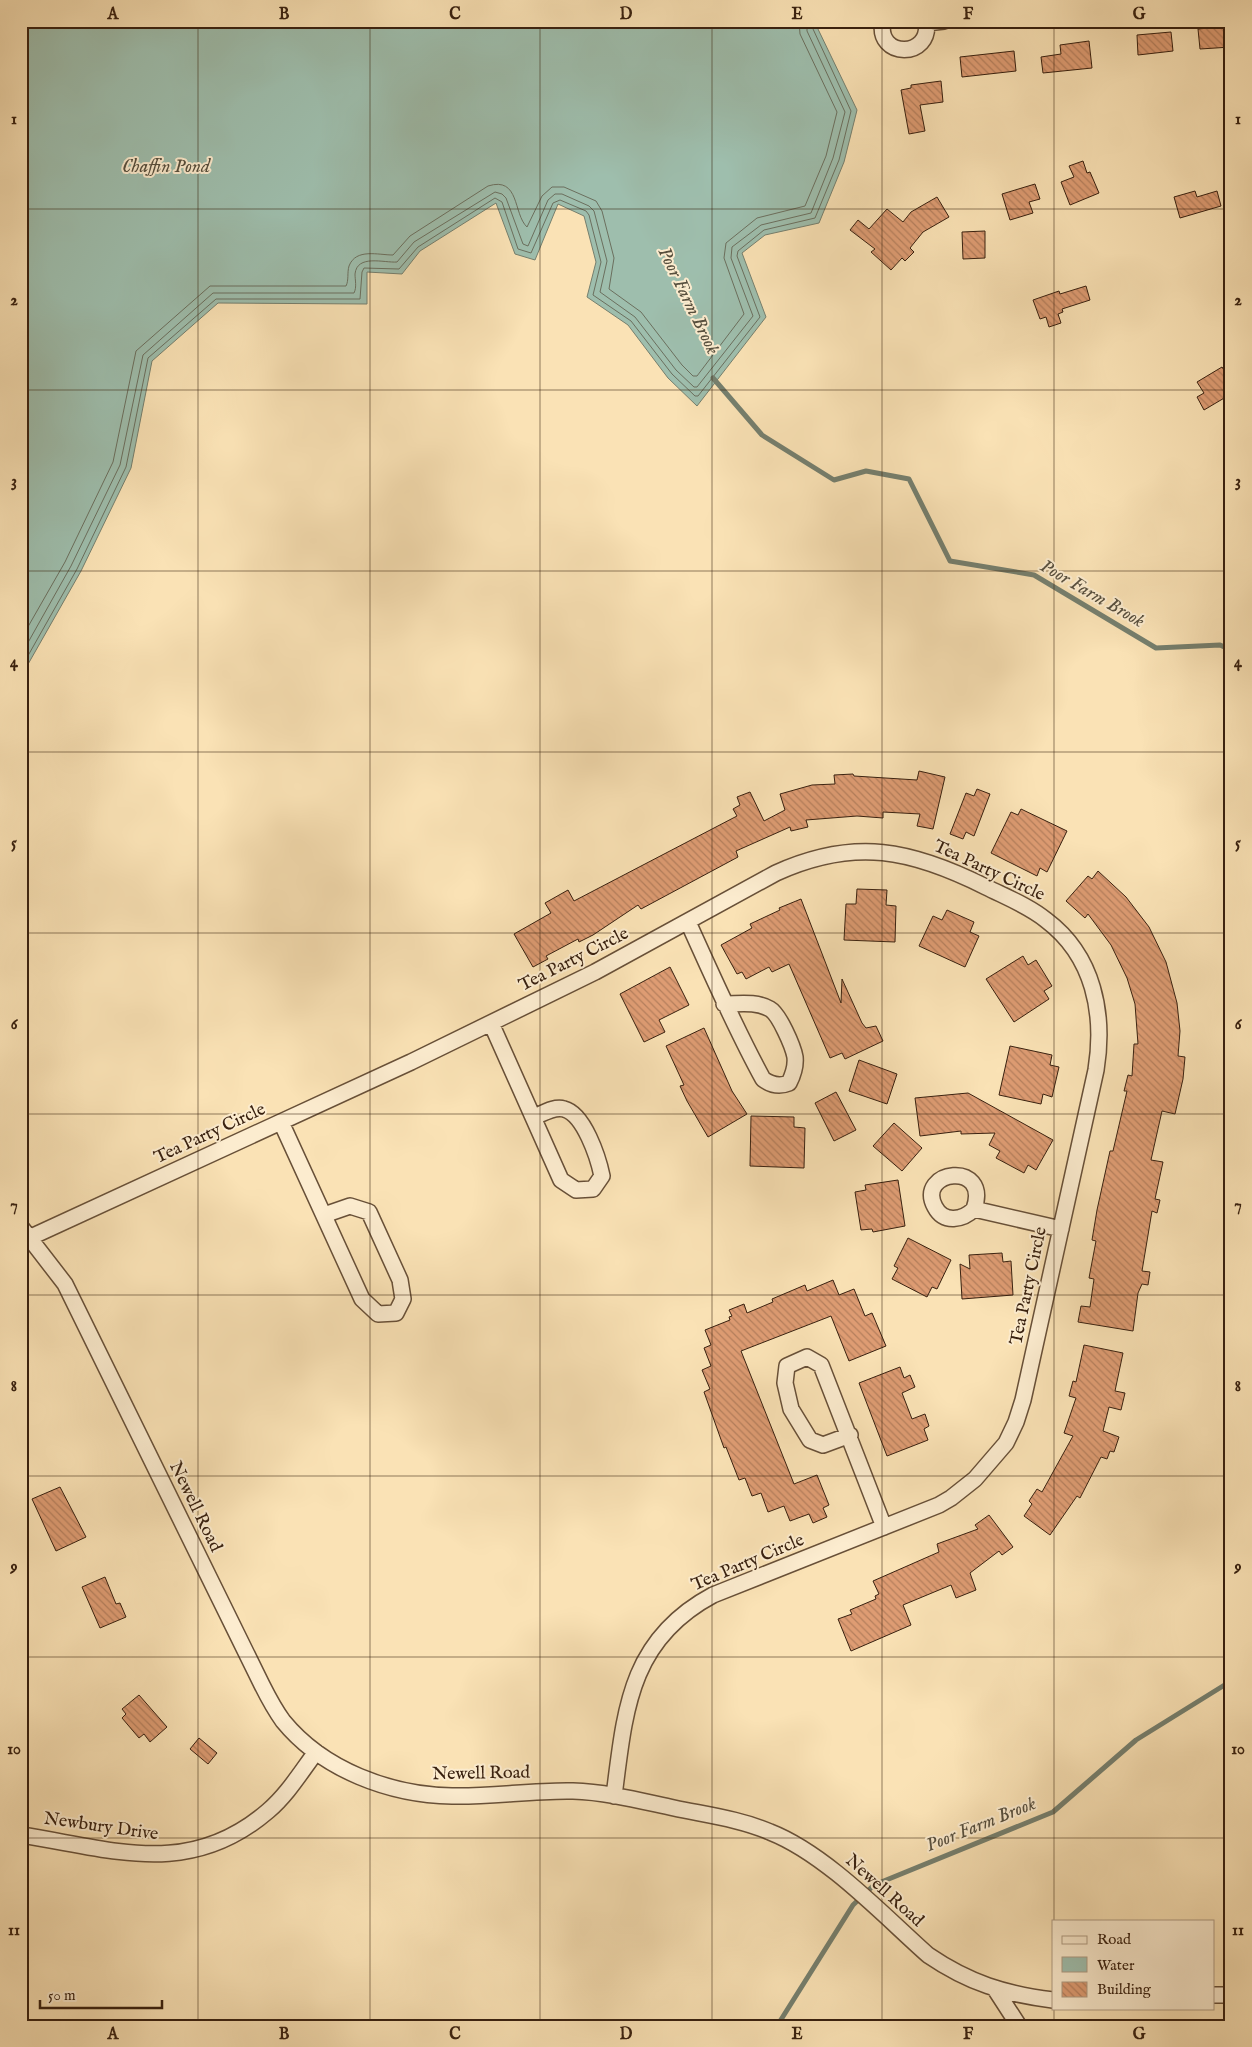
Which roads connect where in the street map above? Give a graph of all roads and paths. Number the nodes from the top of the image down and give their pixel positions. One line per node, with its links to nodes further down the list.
1 (883, 21): 3 (street)
2 (944, 21): 3 (street)
3 (926, 22)
4 (688, 922): 5 (street); 6 (street, Tea Party Circle); 11 (street, Tea Party Circle)
5 (724, 1004): 5 (street)
6 (491, 1023): 7 (street); 8 (street, Tea Party Circle)
7 (534, 1117): 7 (street)
8 (281, 1122): 10 (street); 12 (street, Tea Party Circle)
9 (974, 1209): 11 (street)
10 (324, 1215): 10 (street)
11 (1061, 1229): 14 (street, Tea Party Circle)
12 (26, 1232): 15 (street, Newell Road)
13 (850, 1435): 13 (street); 14 (street)
14 (884, 1527): 16 (street, Tea Party Circle)
15 (316, 1752): 16 (street, Newell Road); 17 (street, Newbury Drive)
16 (614, 1796): 18 (street, Newell Road)
17 (21, 1835)
18 (995, 1989): 21 (street, Newell Road); 22 (street)
19 (1214, 1995): 20 (street)
20 (1231, 1995)
21 (1052, 2000)
22 (1019, 2026)

